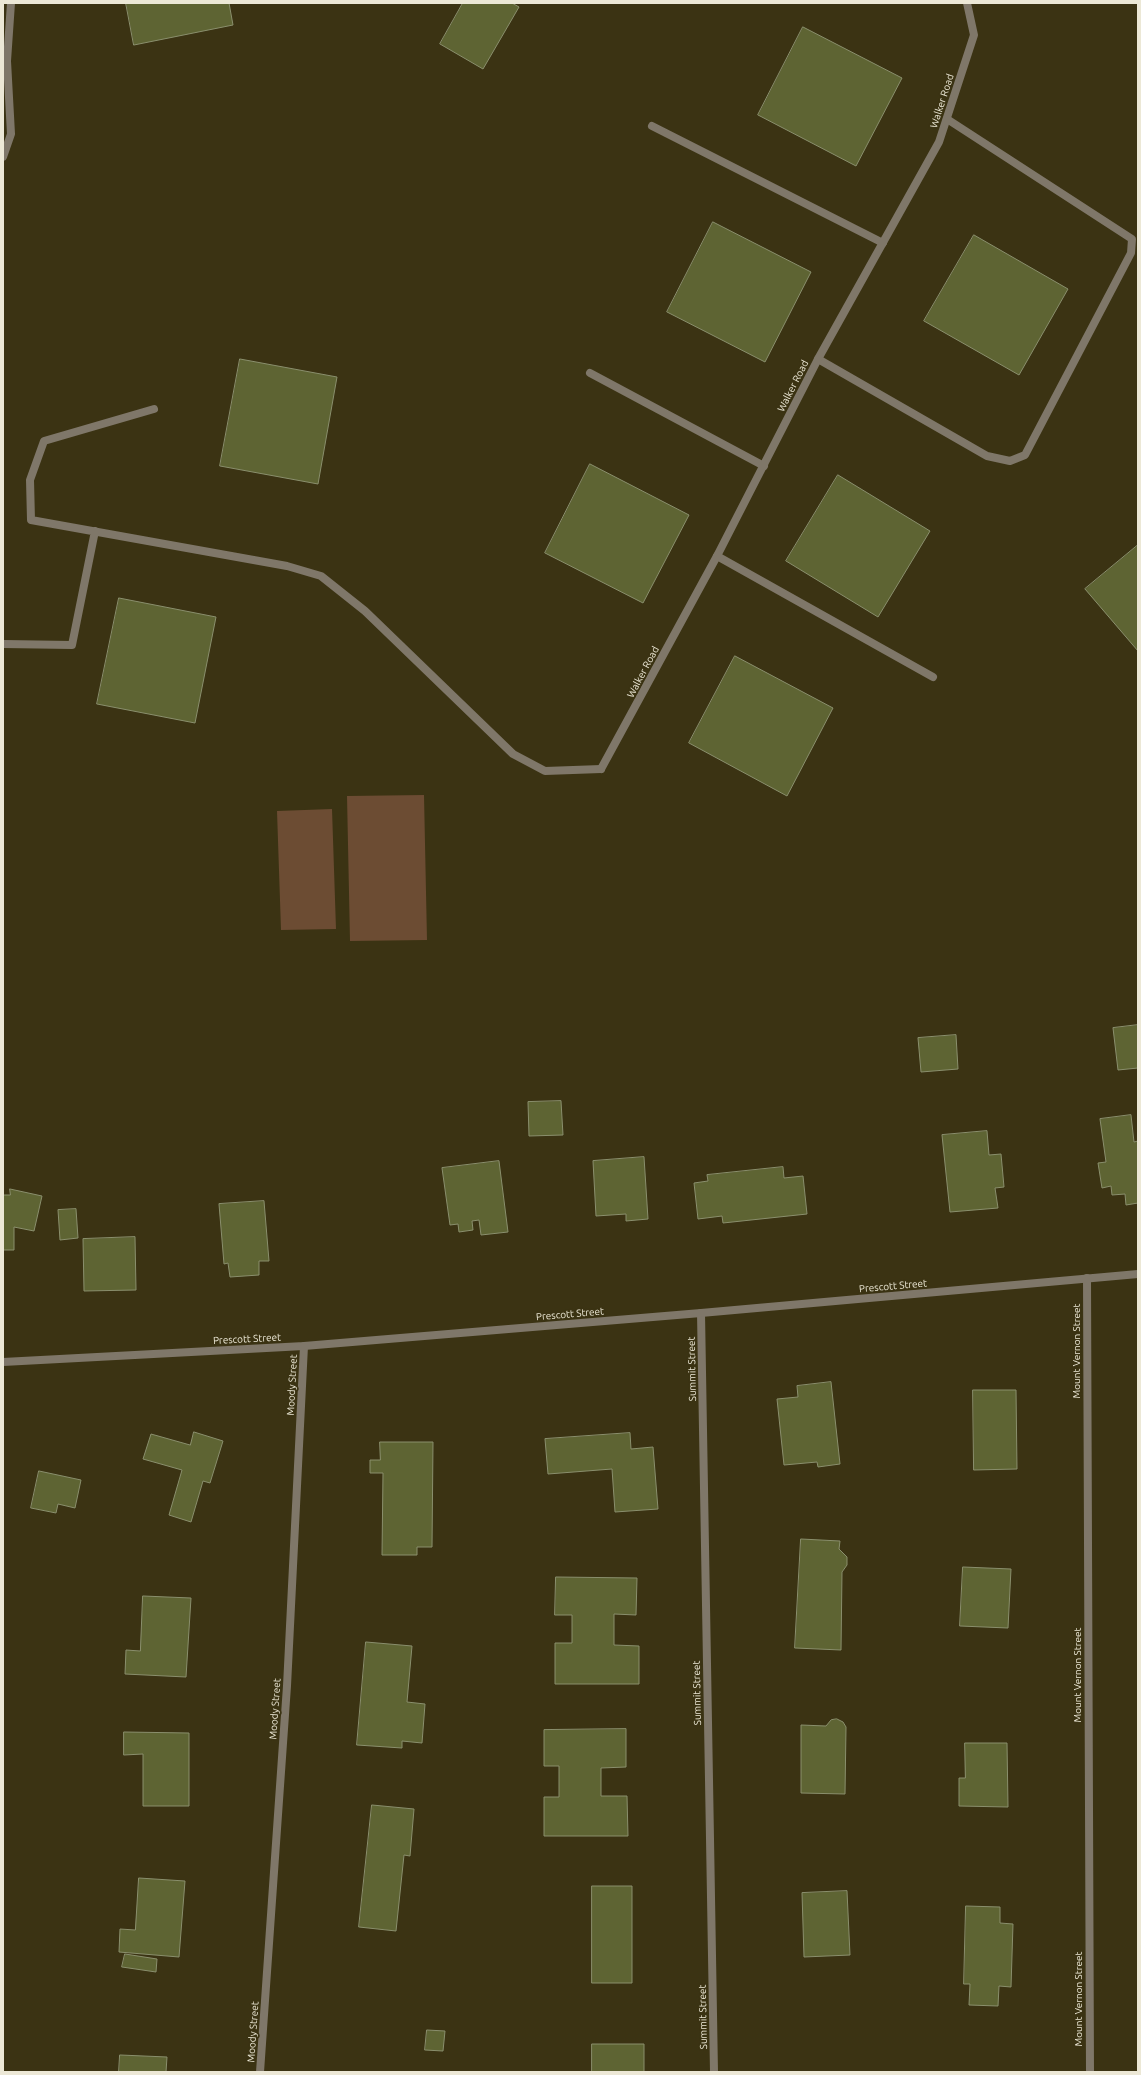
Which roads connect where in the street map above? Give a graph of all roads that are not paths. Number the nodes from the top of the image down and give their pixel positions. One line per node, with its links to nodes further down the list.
1 (12, 3): 5 (street)
2 (968, 3): 3 (street, Walker Road)
3 (947, 119): 6 (street, Walker Road); 7 (street)
4 (652, 126): 6 (street)
5 (3, 157)
6 (883, 243): 7 (street, Walker Road)
7 (818, 359): 10 (street, Walker Road)
8 (590, 373): 10 (street)
9 (154, 410): 11 (street)
10 (764, 466): 12 (street, Walker Road)
11 (95, 531): 12 (street, Walker Road); 13 (street)
12 (717, 556): 14 (street)
13 (3, 644)
14 (933, 677)
15 (1138, 1274): 16 (street, Prescott Street)
16 (1087, 1278): 17 (street, Prescott Street); 22 (street, Mount Vernon Street)
17 (701, 1313): 18 (street, Prescott Street); 21 (street, Summit Street)
18 (304, 1346): 19 (street, Prescott Street); 20 (street, Moody Street)
19 (3, 1362)
20 (260, 2072)
21 (714, 2072)
22 (1090, 2072)

